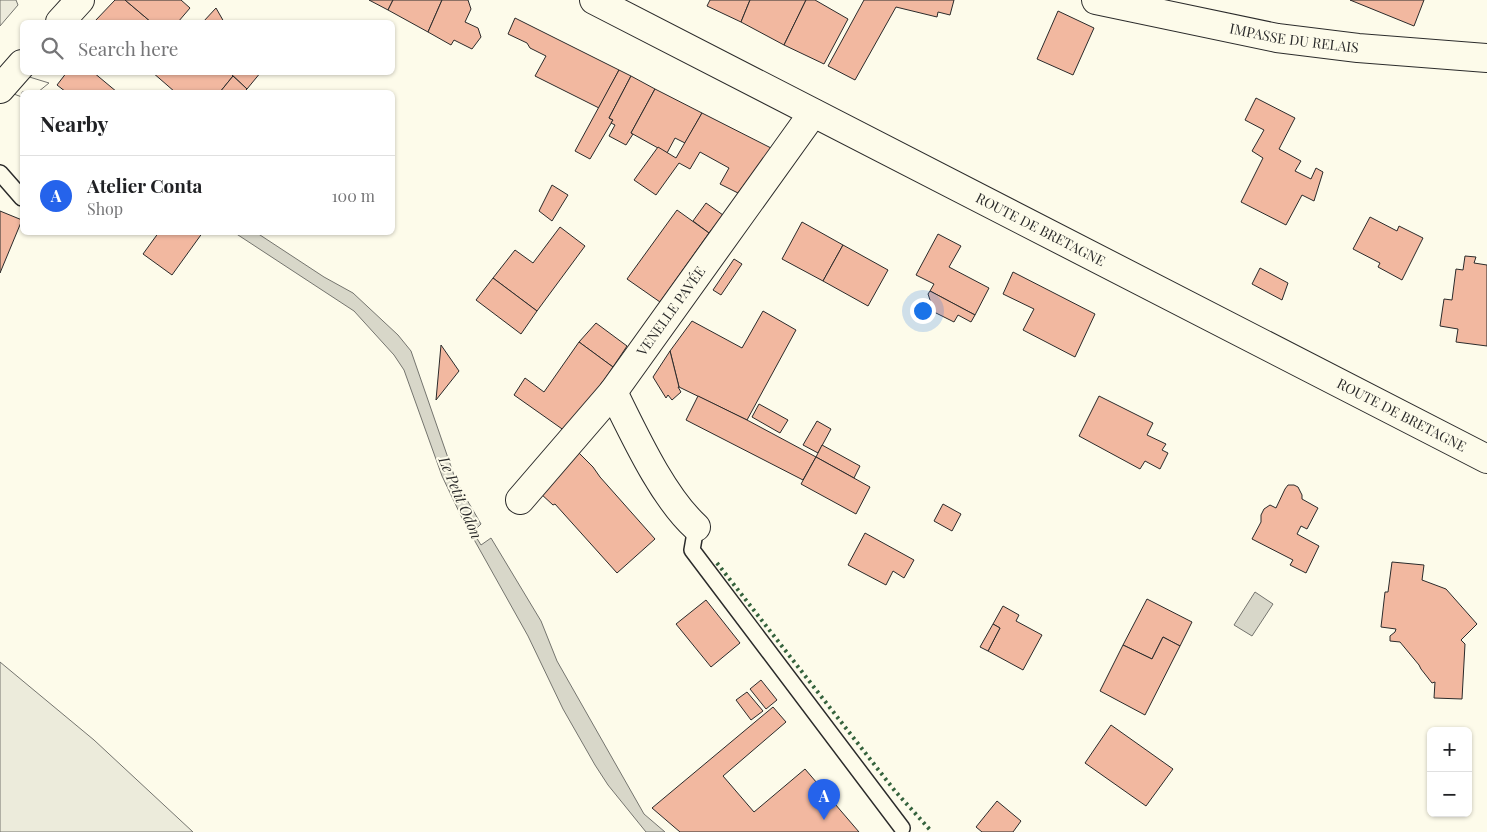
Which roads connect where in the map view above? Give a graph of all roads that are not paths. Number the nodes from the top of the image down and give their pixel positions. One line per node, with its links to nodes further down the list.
1 (80, 0): 4 (street)
2 (594, 0): 6 (street, ROUTE DE BRETAGNE)
3 (1103, 0): 5 (street, IMPASSE DU RELAIS)
4 (62, 20)
5 (1487, 58)
6 (813, 113): 9 (street, VENELLE PAVÉE); 10 (street, ROUTE DE BRETAGNE)
7 (0, 173): 8 (lane)
8 (20, 196)
9 (613, 392): 11 (street, VENELLE PAVÉE); 12 (street)
10 (1487, 460)
11 (520, 500)
12 (696, 527): 13 (lane)
13 (902, 828)

